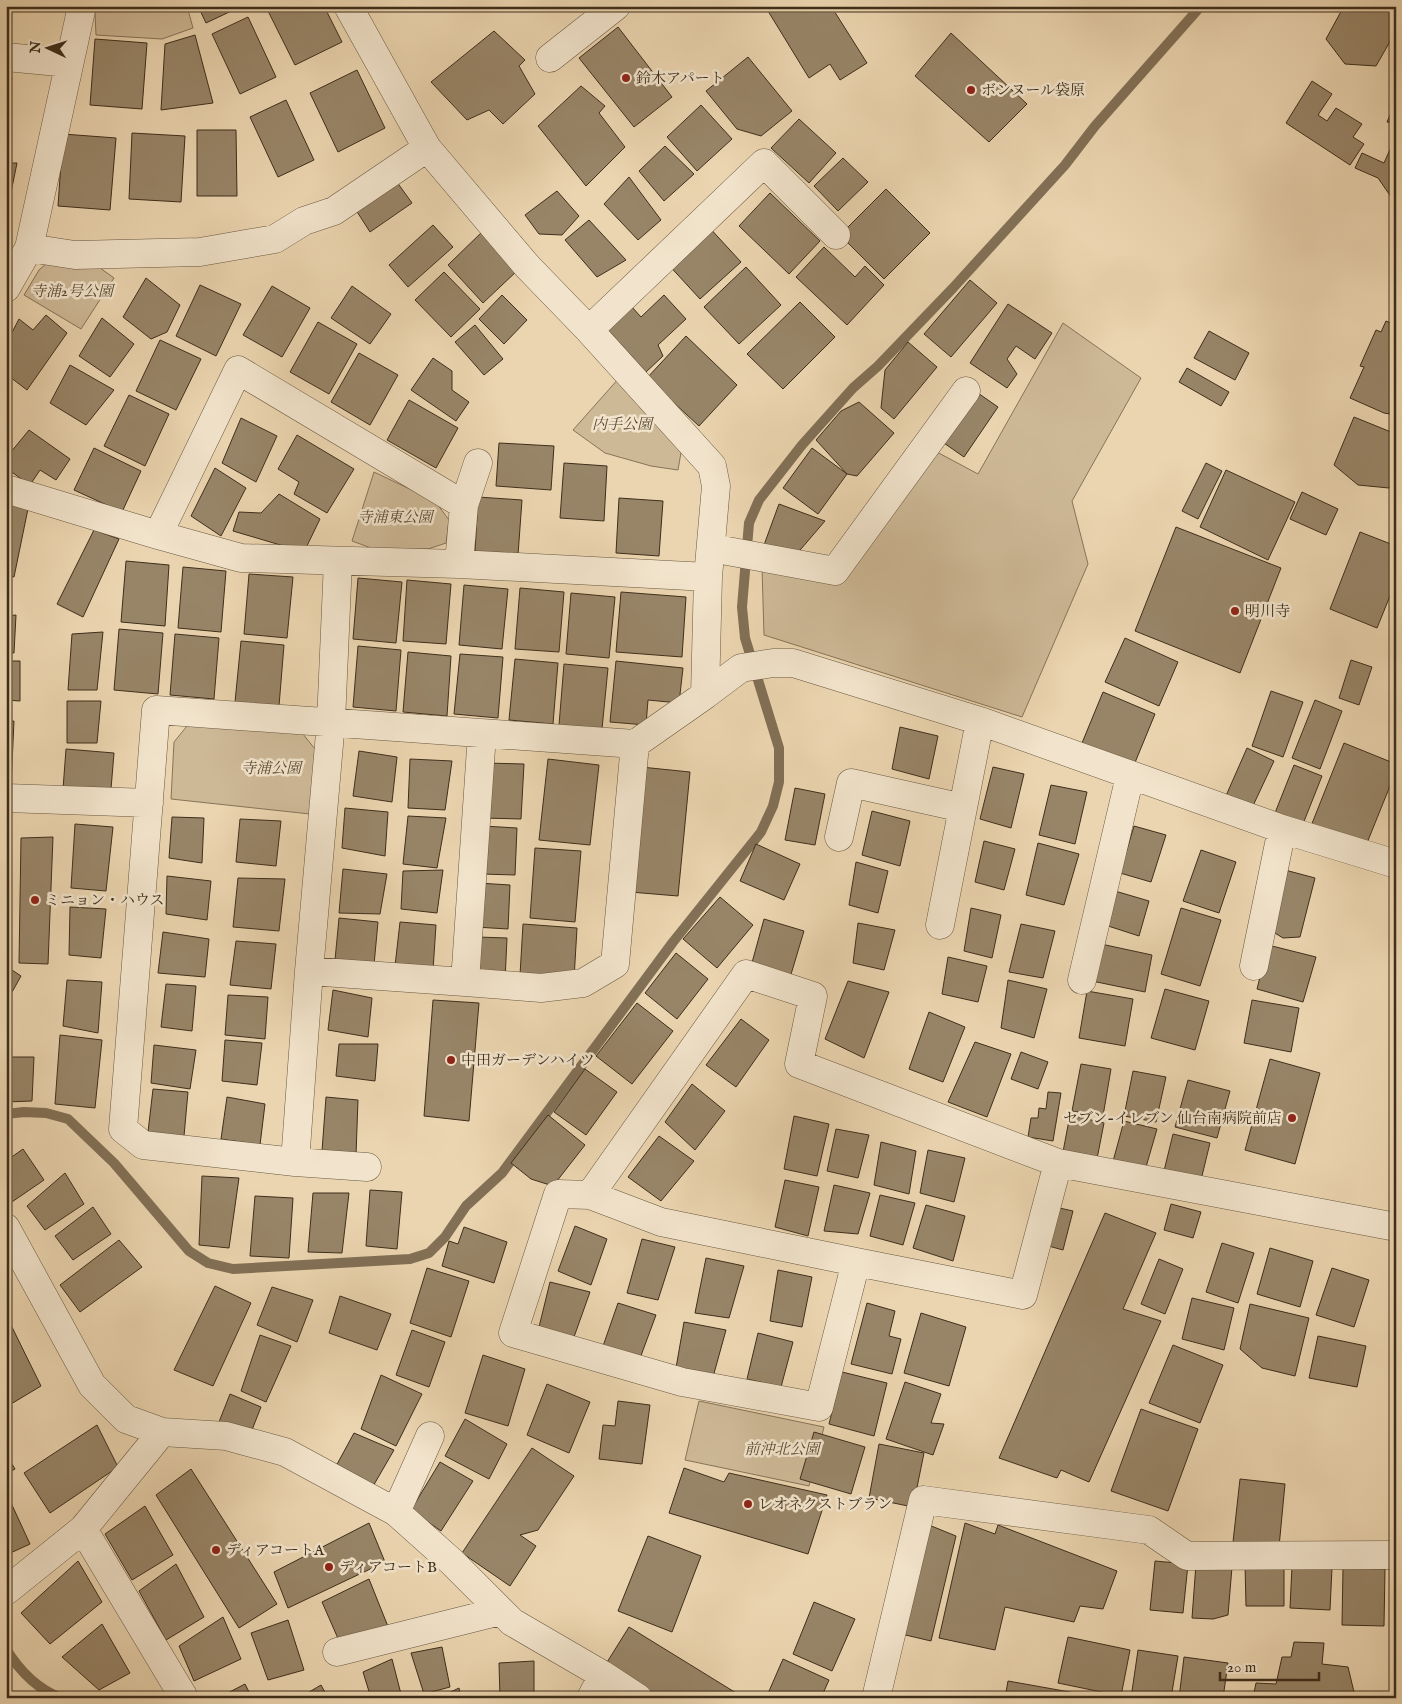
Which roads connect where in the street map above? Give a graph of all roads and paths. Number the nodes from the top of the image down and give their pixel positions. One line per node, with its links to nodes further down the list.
1 (82, 6): 6 (street)
2 (348, 6): 7 (street)
3 (616, 6): 5 (street)
4 (6, 58): 6 (street)
5 (550, 58)
6 (69, 64): 9 (street)
7 (427, 148): 9 (street); 11 (street)
8 (836, 234): 11 (street)
9 (31, 236): 10 (street)
10 (6, 288)
11 (589, 330): 17 (street)
12 (966, 390): 17 (street)
13 (478, 463): 15 (street)
14 (6, 489): 16 (street)
15 (464, 505): 16 (street); 19 (street)
16 (158, 535): 18 (street)
17 (720, 550): 20 (street)
18 (338, 561): 19 (street); 23 (street)
19 (460, 564): 20 (street)
20 (708, 577): 21 (street)
21 (705, 695): 22 (street); 25 (street)
22 (980, 721): 26 (street); 29 (street)
23 (331, 722): 24 (street); 28 (street); 35 (street)
24 (482, 734): 25 (street); 37 (street)
25 (634, 744): 37 (street)
26 (1130, 776): 30 (street); 36 (street)
27 (6, 798): 28 (street)
28 (149, 803): 38 (street)
29 (963, 808): 31 (street); 33 (street)
30 (1282, 829): 32 (street); 34 (street)
31 (839, 837)
32 (1396, 864)
33 (940, 925)
34 (1254, 966)
35 (309, 971): 37 (street); 38 (street)
36 (1082, 980)
37 (465, 982)
38 (295, 1162): 40 (street)
39 (1058, 1163): 41 (street); 42 (street); 44 (street)
40 (368, 1168)
41 (590, 1195): 44 (street); 44 (street)
42 (1396, 1227)
43 (6, 1228): 45 (street)
44 (856, 1262)
45 (162, 1432): 47 (street); 48 (street)
46 (430, 1436): 47 (street)
47 (396, 1512): 51 (street)
48 (83, 1528): 50 (street); 54 (street)
49 (1396, 1555): 56 (street)
50 (6, 1591)
51 (501, 1611): 52 (street); 53 (street)
52 (337, 1652)
53 (597, 1686): 55 (street)
54 (183, 1696)
55 (638, 1698)
56 (876, 1698)

